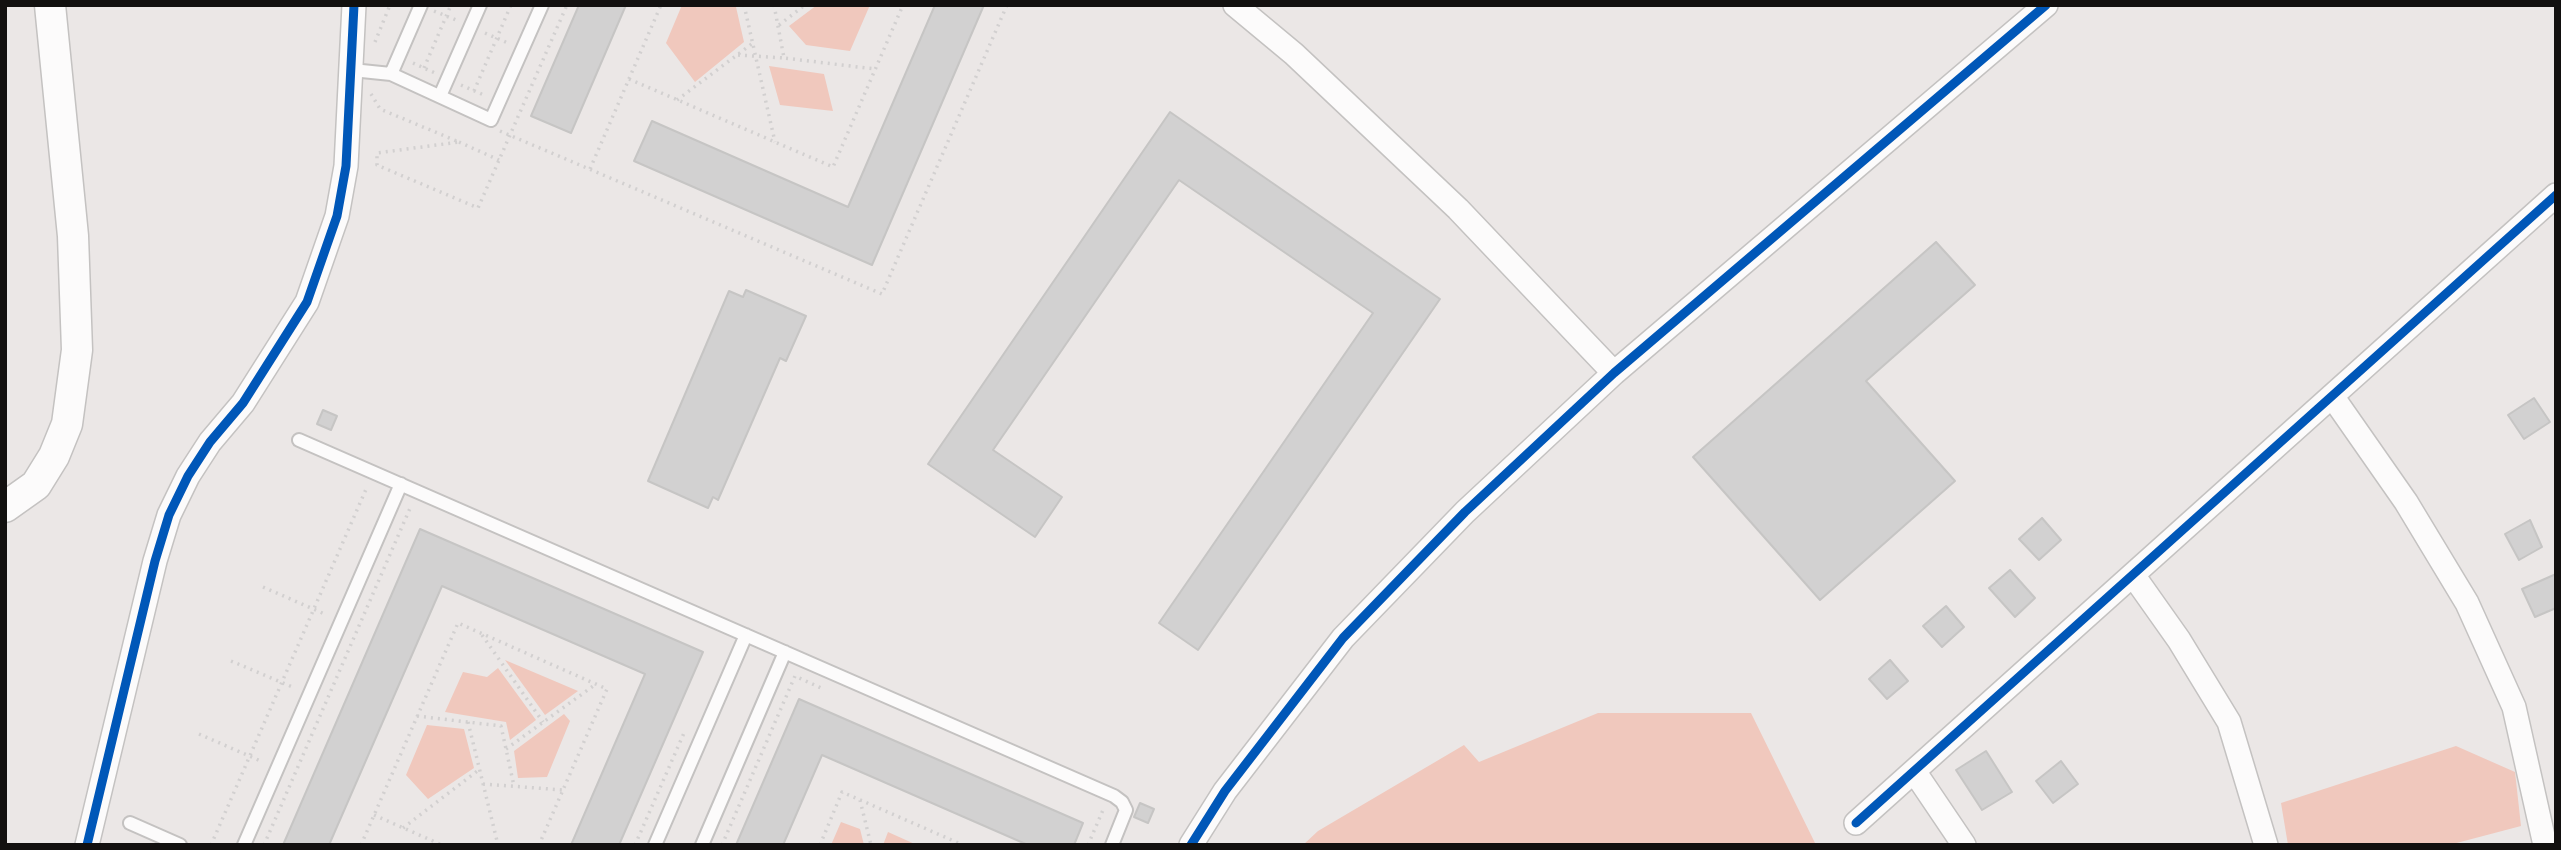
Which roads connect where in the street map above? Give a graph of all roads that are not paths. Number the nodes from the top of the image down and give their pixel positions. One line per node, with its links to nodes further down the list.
1 (50, 5): 16 (street)
2 (354, 5): 8 (street)
3 (421, 5): 9 (lane)
4 (480, 5): 10 (lane)
5 (541, 5): 10 (lane)
6 (1235, 5): 12 (street)
7 (2046, 5): 12 (street)
8 (361, 71): 9 (lane); 23 (street)
9 (391, 74): 10 (lane)
10 (440, 96)
11 (2556, 195): 13 (street)
12 (1614, 373): 29 (street)
13 (2332, 396): 17 (street); 32 (street)
14 (299, 440): 15 (lane)
15 (401, 484): 18 (lane); 25 (lane)
16 (5, 507)
17 (2133, 575): 20 (street); 31 (street)
18 (746, 635): 19 (lane); 26 (lane)
19 (785, 652): 27 (lane); 28 (lane)
20 (1914, 771): 21 (street); 30 (street)
21 (1856, 822)
22 (130, 823): 24 (lane)
23 (87, 845)
24 (180, 845)
25 (244, 845)
26 (654, 845)
27 (702, 845)
28 (1112, 845)
29 (1191, 845)
30 (1964, 845)
31 (2266, 845)
32 (2545, 845)

